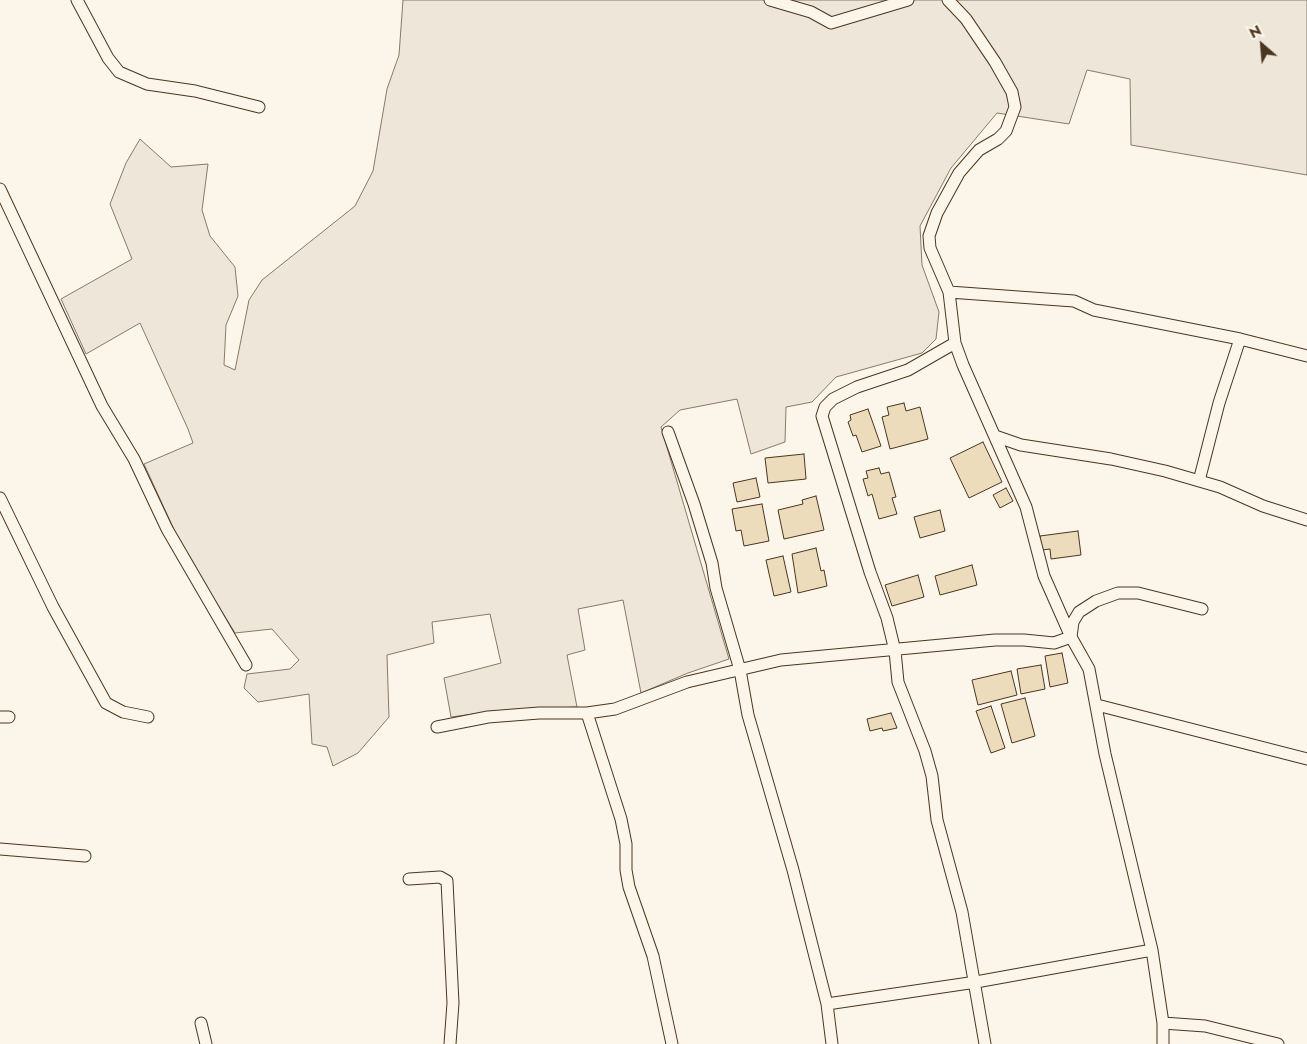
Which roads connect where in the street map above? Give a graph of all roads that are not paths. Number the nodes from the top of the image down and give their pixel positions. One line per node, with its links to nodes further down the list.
1 (77, 0): 5 (street)
2 (770, 0): 3 (street)
3 (908, 0)
4 (948, 0): 7 (street)
5 (259, 108)
6 (0, 189): 21 (street)
7 (949, 292): 8 (street); 9 (street)
8 (1240, 339): 10 (street); 15 (street)
9 (955, 343): 12 (street); 20 (street)
10 (1307, 356)
11 (668, 432): 22 (street)
12 (994, 436): 13 (street); 14 (street)
13 (1021, 445): 14 (street); 15 (street)
14 (1006, 460): 19 (street)
15 (1199, 481): 17 (street)
16 (0, 498): 25 (street)
17 (1307, 520)
18 (1202, 609): 19 (street)
19 (1071, 637): 20 (street); 23 (street)
20 (895, 651): 22 (street); 32 (street)
21 (246, 665)
22 (740, 670): 24 (street); 33 (street)
23 (1097, 705): 27 (street); 31 (street)
24 (587, 713): 26 (street); 38 (street)
25 (148, 717)
26 (437, 727)
27 (1307, 760)
28 (0, 849): 29 (street)
29 (85, 856)
30 (409, 878): 37 (street)
31 (1152, 950): 32 (street); 35 (street)
32 (976, 982): 33 (street); 40 (street)
33 (827, 1004): 39 (street)
34 (201, 1023): 36 (street)
35 (1163, 1023): 41 (street); 42 (street)
36 (206, 1044)
37 (450, 1044)
38 (672, 1044)
39 (832, 1044)
40 (985, 1044)
41 (1164, 1044)
42 (1278, 1044)

